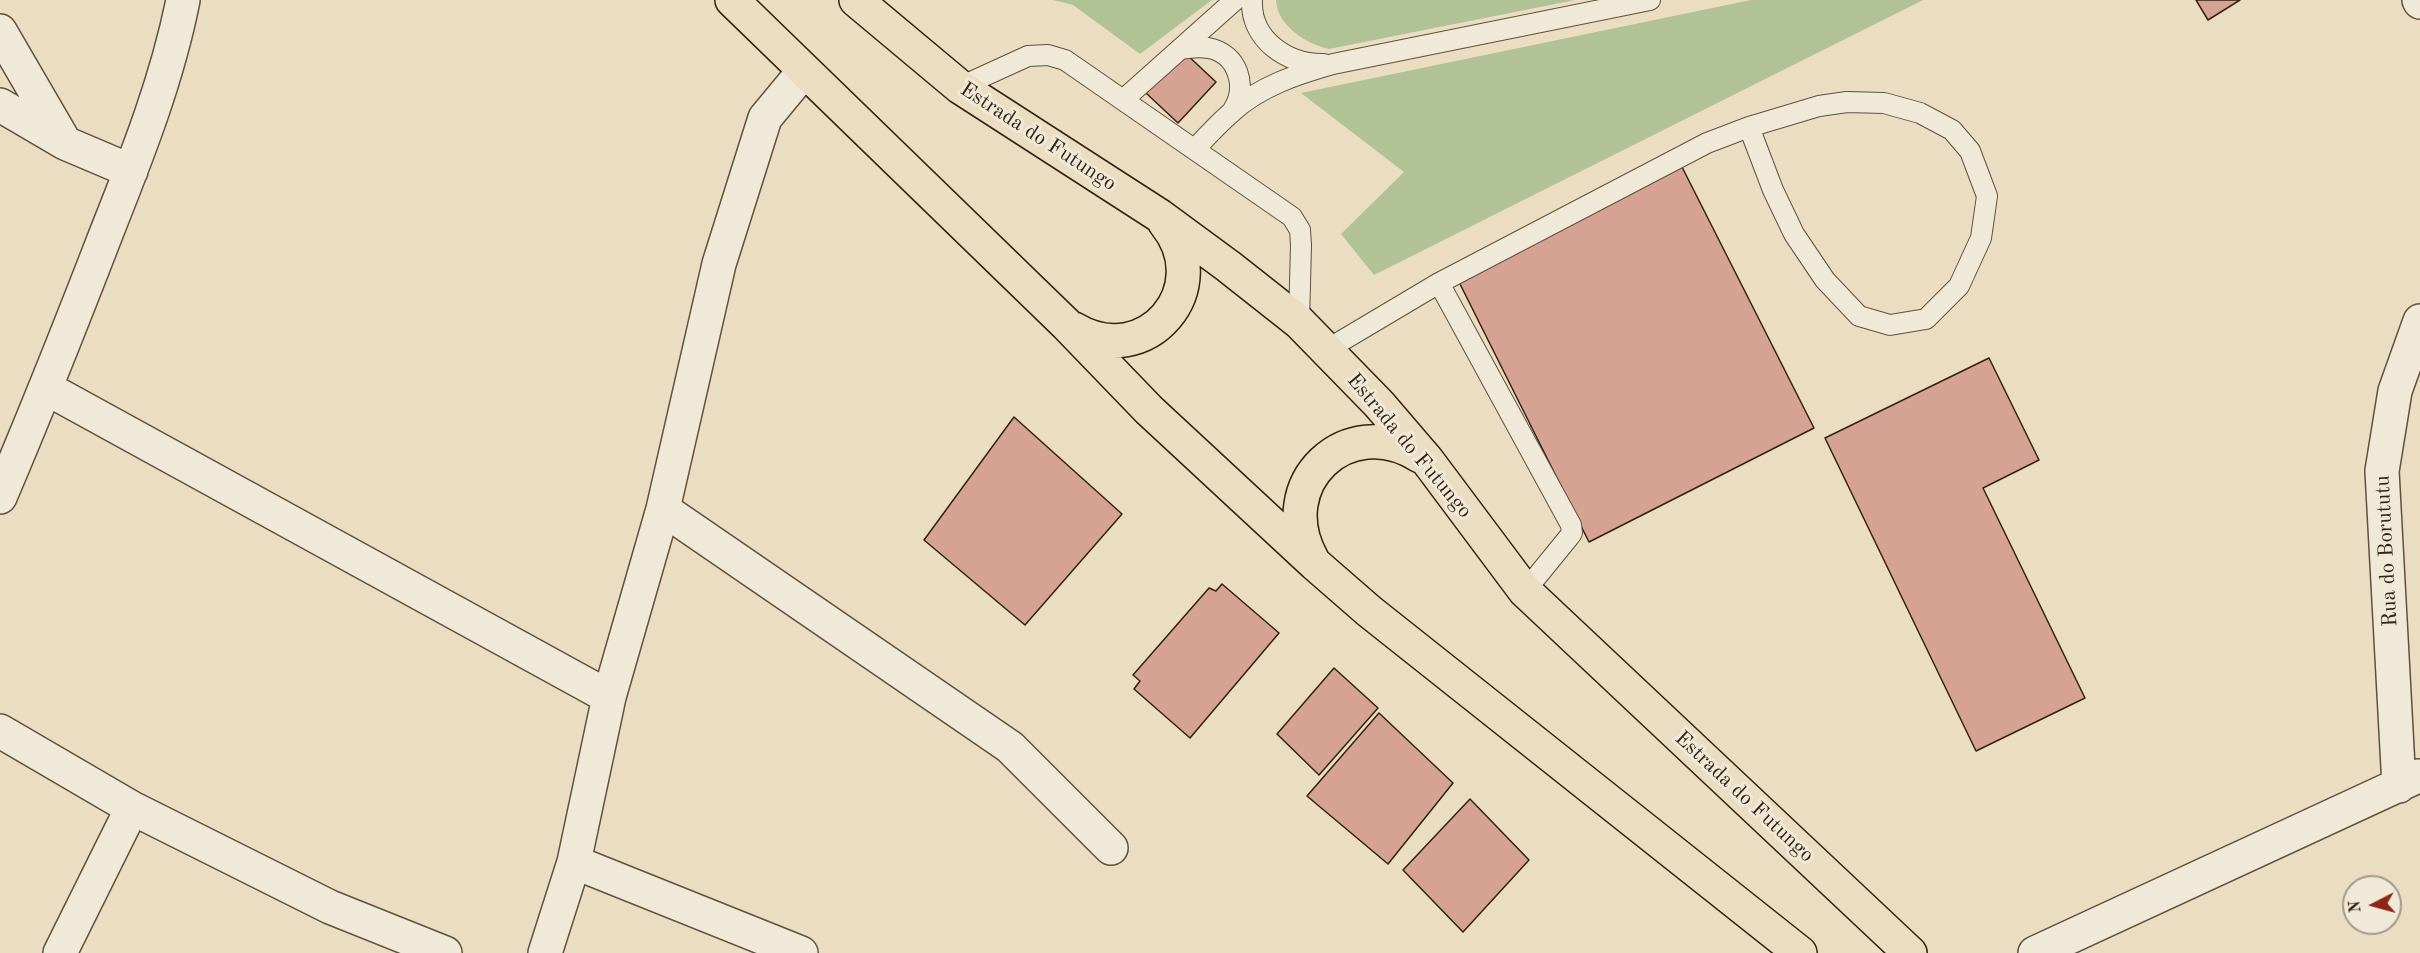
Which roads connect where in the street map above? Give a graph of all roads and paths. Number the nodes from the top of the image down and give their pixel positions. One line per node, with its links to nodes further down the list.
1 (183, 0): 18 (street)
2 (732, 0): 10 (highway)
3 (856, 0): 11 (highway, Estrada do Futungo)
4 (1236, 0): 8 (lane)
5 (1252, 0): 9 (lane)
6 (1641, 1): 9 (lane)
7 (0, 31): 16 (street)
8 (1180, 49): 12 (lane); 14 (lane)
9 (1333, 64): 14 (lane)
10 (804, 71): 23 (highway); 28 (street)
11 (960, 87): 12 (lane); 19 (highway, Estrada do Futungo)
12 (1124, 100): 17 (lane)
13 (0, 105): 16 (street)
14 (1233, 110): 17 (lane)
15 (1749, 127): 15 (lane); 20 (lane)
16 (65, 143): 18 (street)
17 (1195, 149): 22 (lane)
18 (131, 171): 25 (street)
19 (1160, 216): 22 (highway, Estrada do Futungo); 23 (highway)
20 (1439, 283): 24 (lane); 30 (lane)
21 (2420, 321): 33 (street, Rua do Borututu)
22 (1299, 322): 24 (highway, Estrada do Futungo)
23 (1067, 325): 29 (highway)
24 (1328, 349): 26 (highway, Estrada do Futungo)
25 (46, 388): 27 (street); 31 (street)
26 (1427, 460): 29 (highway); 30 (highway, Estrada do Futungo)
27 (0, 496)
28 (663, 509): 31 (street); 35 (street)
29 (1315, 564): 41 (highway)
30 (1525, 591): 42 (highway, Estrada do Futungo)
31 (609, 697): 36 (street)
32 (0, 731): 34 (street)
33 (2409, 780): 43 (street)
34 (132, 808): 37 (street); 38 (street)
35 (1111, 848)
36 (574, 862): 39 (street); 40 (street)
37 (60, 953)
38 (445, 953)
39 (545, 953)
40 (801, 953)
41 (1800, 953)
42 (1910, 953)
43 (2036, 953)

